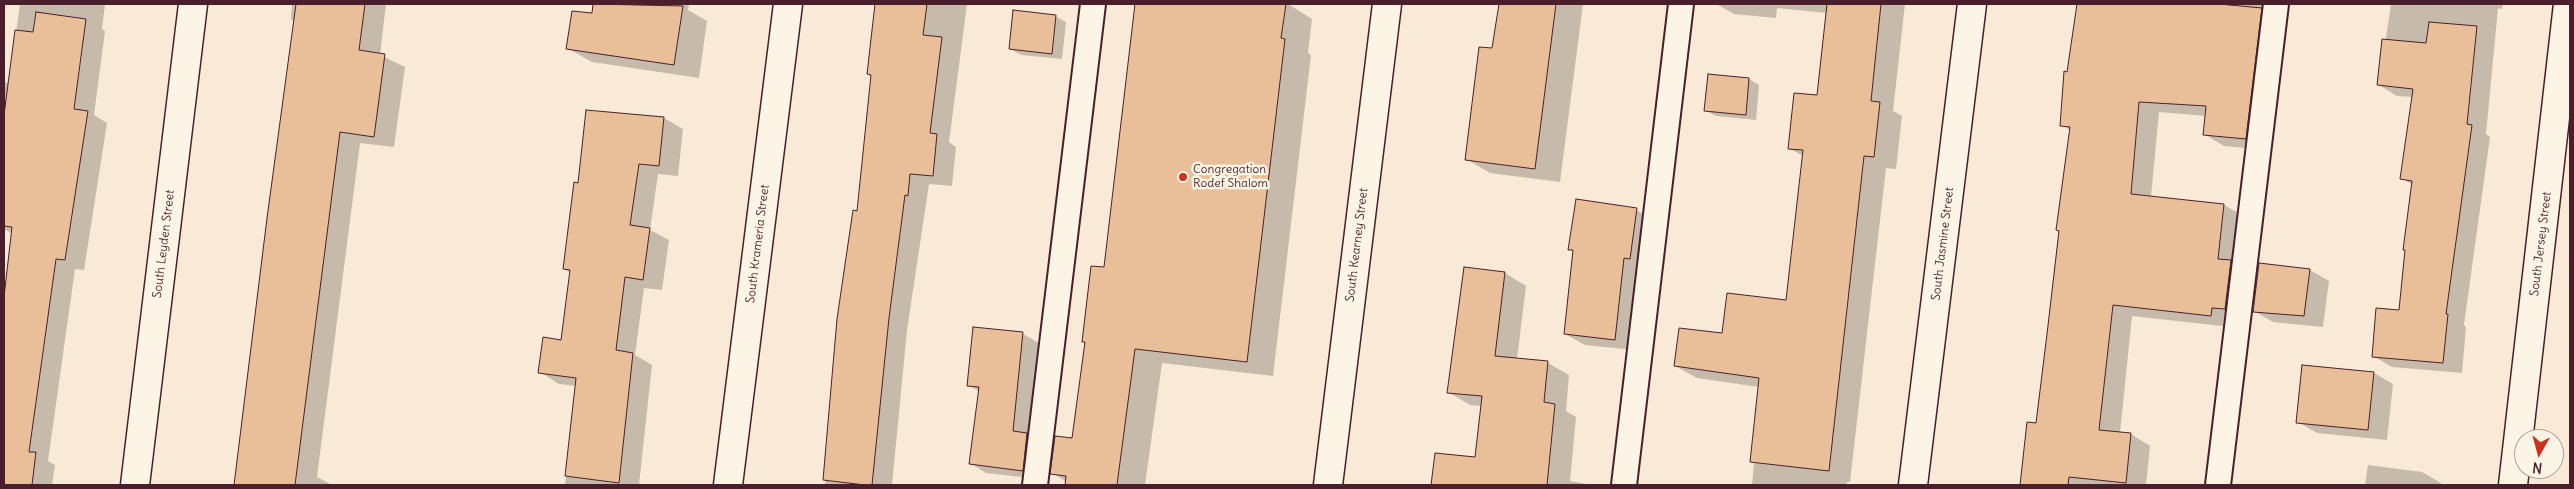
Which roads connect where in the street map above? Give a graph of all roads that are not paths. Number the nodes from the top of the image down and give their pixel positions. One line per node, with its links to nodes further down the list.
1 (193, 4): 9 (street, South Leyden Street)
2 (788, 4): 10 (street, South Krameria Street)
3 (1093, 4): 11 (lane)
4 (1387, 4): 12 (street, South Kearney Street)
5 (1681, 4): 13 (lane)
6 (1972, 4): 14 (street, South Jasmine Street)
7 (2276, 4): 15 (lane)
8 (2568, 4): 16 (street, South Jersey Street)
9 (135, 485)
10 (728, 485)
11 (1035, 485)
12 (1328, 485)
13 (1624, 485)
14 (1913, 485)
15 (2218, 485)
16 (2513, 485)

